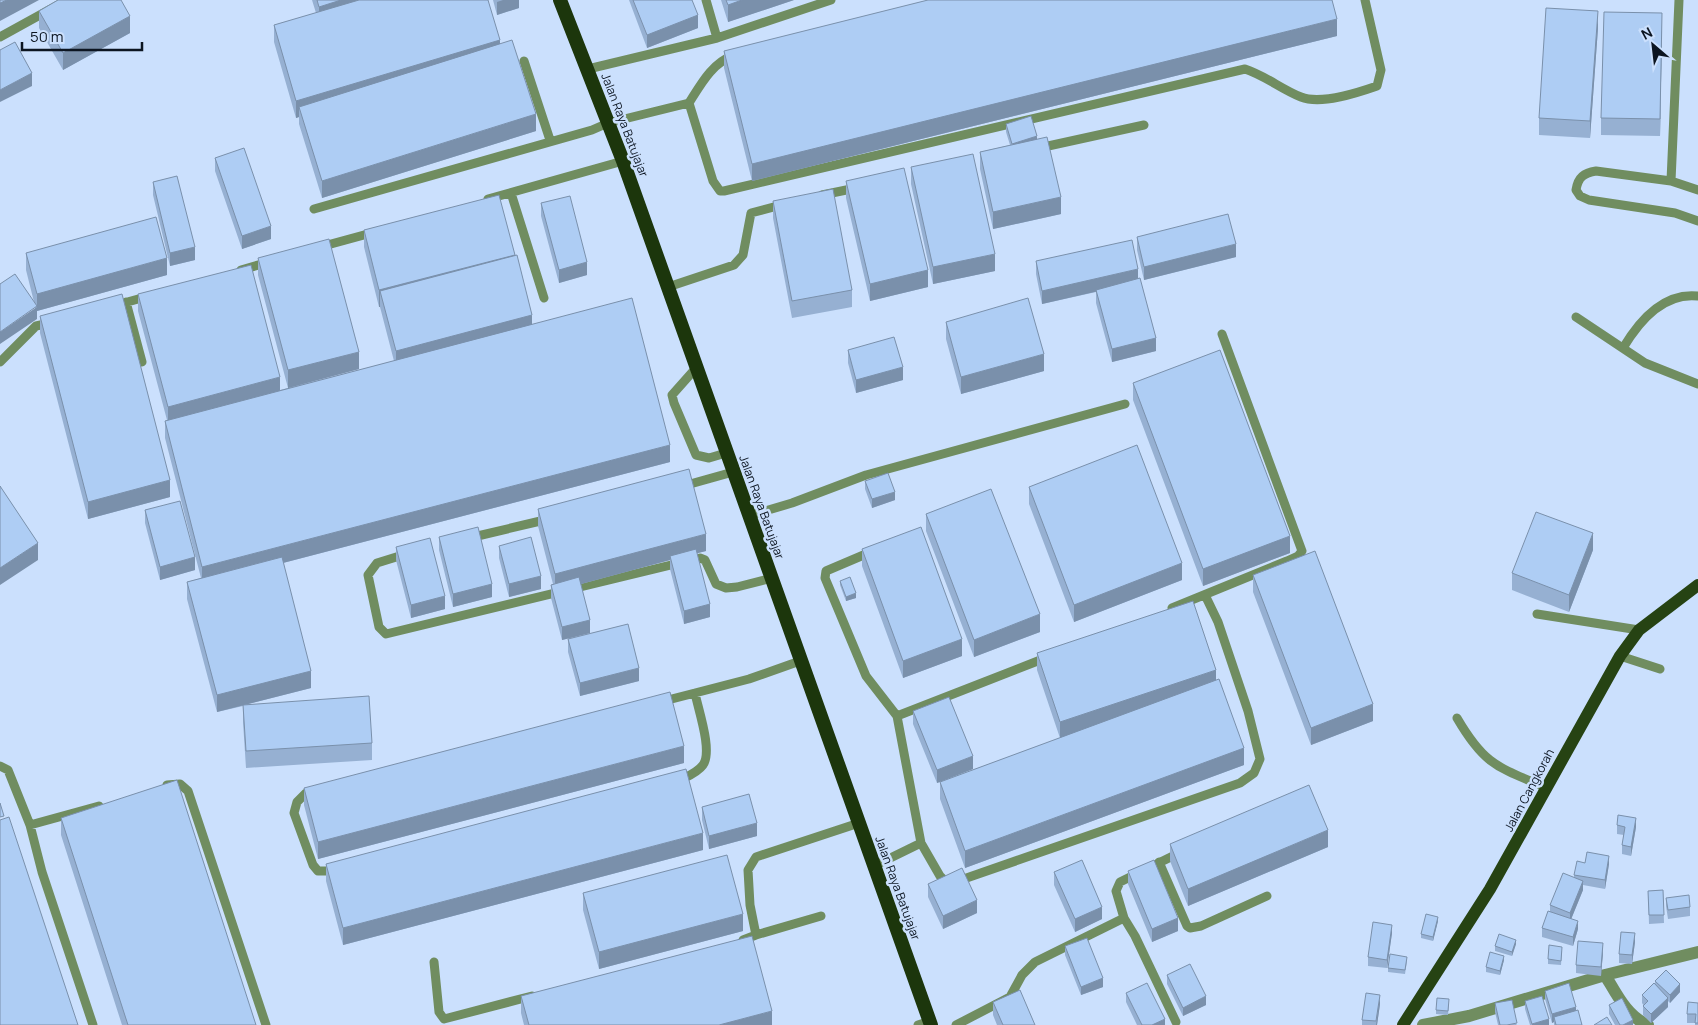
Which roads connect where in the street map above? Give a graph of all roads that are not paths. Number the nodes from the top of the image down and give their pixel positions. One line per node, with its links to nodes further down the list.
1 (67, 0): 7 (lane)
2 (560, 0): 11 (highway, Jalan Raya Batujajar)
3 (706, 0): 8 (lane)
4 (831, 0): 8 (lane)
5 (1365, 0): 12 (lane)
6 (1680, 0): 18 (lane)
7 (0, 37)
8 (717, 38): 11 (lane)
9 (740, 53): 12 (lane)
10 (524, 61): 15 (lane)
11 (588, 69): 13 (highway, Jalan Raya Batujajar)
12 (689, 103): 13 (lane)
13 (608, 123): 15 (lane); 17 (highway, Jalan Raya Batujajar)
14 (1144, 125): 16 (lane)
15 (550, 140): 25 (lane)
16 (1028, 150)
17 (623, 162): 21 (lane); 31 (highway, Jalan Raya Batujajar)
18 (1671, 181): 20 (lane); 26 (lane)
19 (863, 186): 22 (lane)
20 (1698, 190)
21 (511, 193): 23 (lane); 34 (lane)
22 (815, 197)
23 (483, 201)
24 (795, 201): 31 (lane)
25 (314, 209)
26 (1698, 221)
27 (380, 230): 28 (lane)
28 (314, 249)
29 (276, 260): 30 (lane)
30 (230, 273)
31 (668, 287): 43 (highway, Jalan Raya Batujajar)
32 (154, 294): 35 (lane)
33 (1698, 296): 40 (lane)
34 (544, 298)
35 (126, 302): 36 (lane); 42 (lane)
36 (99, 310)
37 (1576, 316): 40 (lane)
38 (63, 319): 41 (lane)
39 (1222, 334): 56 (lane)
40 (1623, 348): 44 (lane)
41 (0, 362)
42 (142, 362)
43 (696, 368): 46 (highway, Jalan Raya Batujajar); 46 (lane)
44 (1698, 384)
45 (1125, 404): 49 (lane)
46 (726, 453): 47 (highway, Jalan Raya Batujajar)
47 (733, 472): 48 (lane); 49 (highway, Jalan Raya Batujajar)
48 (670, 489)
49 (748, 516): 54 (highway, Jalan Raya Batujajar)
50 (555, 517): 51 (lane)
51 (459, 541)
52 (886, 545): 65 (lane)
53 (420, 551): 54 (lane)
54 (772, 578): 62 (highway, Jalan Raya Batujajar)
55 (1698, 585): 59 (main road, Jalan Cangkorah)
56 (1205, 596): 57 (lane); 73 (lane)
57 (1160, 613)
58 (1538, 614): 59 (lane)
59 (1638, 630): 61 (main road, Jalan Cangkorah)
60 (1060, 652): 65 (lane)
61 (1620, 656): 63 (lane); 69 (main road, Jalan Cangkorah)
62 (800, 661): 64 (lane); 71 (highway, Jalan Raya Batujajar)
63 (1660, 669)
64 (694, 693): 64 (lane)
65 (897, 716): 73 (lane)
66 (1457, 718): 69 (lane)
67 (0, 766): 72 (lane)
68 (158, 788): 89 (lane)
69 (1547, 788): 91 (main road, Jalan Cangkorah)
70 (113, 802): 72 (lane)
71 (859, 823): 76 (highway, Jalan Raya Batujajar); 80 (lane)
72 (30, 825): 88 (lane)
73 (920, 843): 76 (lane)
74 (1185, 850): 75 (lane)
75 (1158, 862): 77 (lane); 79 (lane)
76 (874, 866): 87 (highway, Jalan Raya Batujajar)
77 (1267, 896)
78 (821, 916): 80 (lane)
79 (1124, 918): 86 (lane); 90 (lane)
80 (756, 935): 81 (lane)
81 (730, 944)
82 (1698, 952): 84 (street)
83 (434, 962): 85 (lane)
84 (1605, 975): 92 (street); 93 (street)
85 (540, 994)
86 (1176, 1022)
87 (926, 1024)
88 (93, 1025)
89 (266, 1025)
90 (956, 1025)
91 (1403, 1025)
92 (1423, 1025)
93 (1648, 1025)

